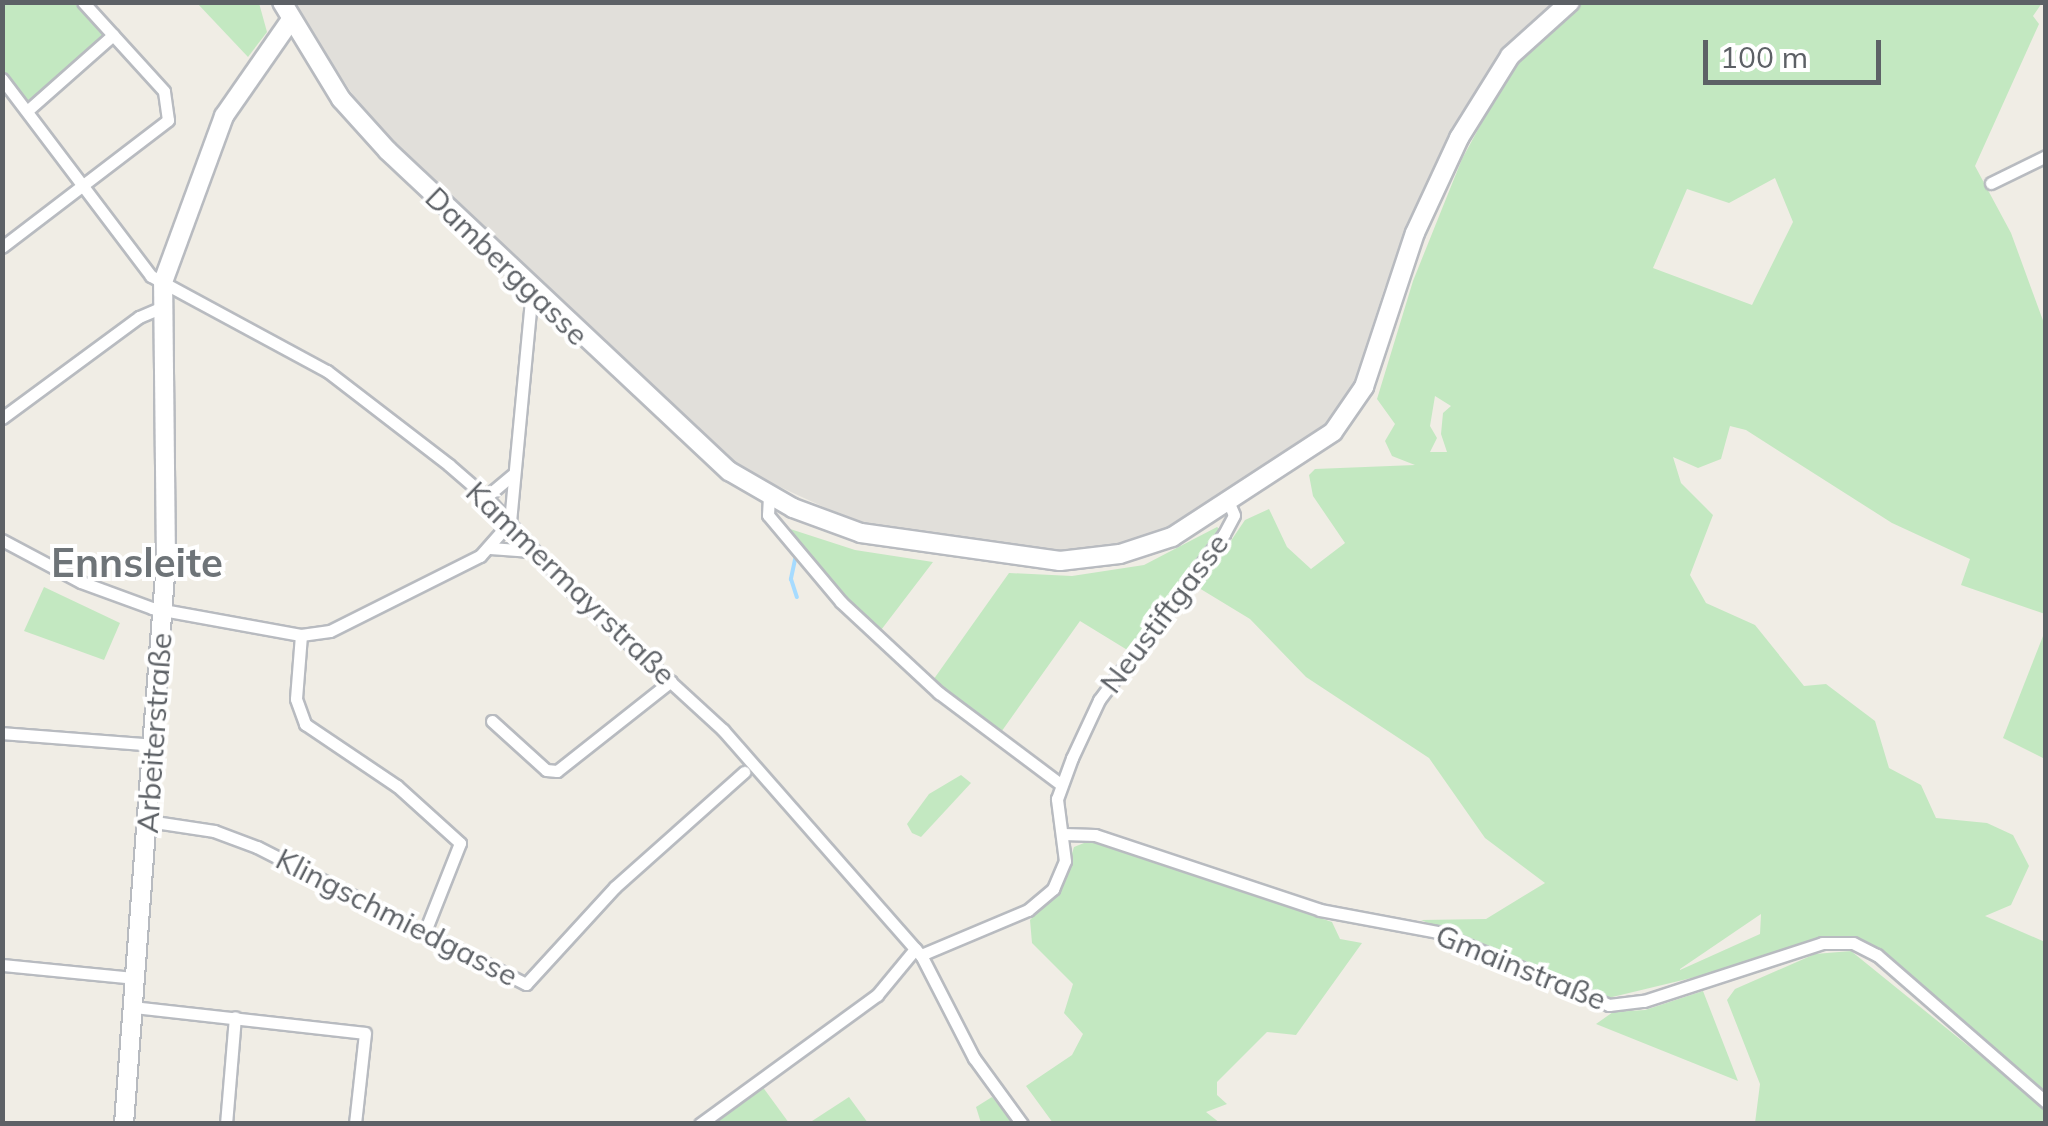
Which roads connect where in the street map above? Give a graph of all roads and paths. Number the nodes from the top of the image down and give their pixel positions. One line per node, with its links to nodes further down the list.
1 (84, 2): 5 (street)
2 (282, 2): 4 (street, Damberggasse)
3 (1570, 2): 19 (street, Neustiftgasse)
4 (290, 21): 12 (street); 13 (street, Damberggasse)
5 (114, 36): 7 (street); 10 (street)
6 (2, 79): 7 (street, Kammermayrstraße)
7 (28, 110): 10 (street, Kammermayrstraße)
8 (2044, 163): 9 (street)
9 (1991, 183)
10 (85, 188): 11 (street); 12 (street, Kammermayrstraße)
11 (2, 247)
12 (163, 282): 14 (street, Arbeiterstraße); 18 (street, Kammermayrstraße)
13 (532, 290): 16 (street); 17 (street, Damberggasse)
14 (163, 307): 15 (street); 24 (street, Arbeiterstraße)
15 (2, 418)
16 (512, 476): 18 (street); 20 (street)
17 (768, 496): 19 (street, Damberggasse); 31 (street, Damberggasse)
18 (486, 497): 20 (street, Kammermayrstraße)
19 (1229, 503): 31 (street, Neustiftgasse)
20 (510, 522): 22 (street); 23 (street, Kammermayrstraße)
21 (2, 540): 24 (street)
22 (490, 548): 23 (street); 25 (street)
23 (531, 551): 26 (street, Kammermayrstraße)
24 (163, 610): 25 (street); 29 (street, Arbeiterstraße)
25 (301, 635): 34 (street)
26 (671, 681): 27 (street); 35 (street, Kammermayrstraße)
27 (492, 721)
28 (2, 733): 29 (street)
29 (154, 745): 32 (street, Arbeiterstraße)
30 (744, 772): 34 (street, Klingschmiedgasse)
31 (1060, 784): 33 (street, Neustiftgasse)
32 (148, 821): 34 (street, Klingschmiedgasse); 37 (street, Arbeiterstraße)
33 (1063, 834): 35 (street, Neustiftgasse); 40 (street, Gmainstraße)
34 (424, 934)
35 (918, 952): 44 (street); 45 (street, Kammermayrstraße)
36 (2, 965): 37 (street)
37 (135, 978): 38 (street, Arbeiterstraße)
38 (133, 1007): 39 (street); 41 (street, Arbeiterstraße)
39 (235, 1016): 42 (street); 43 (street)
40 (2046, 1102)
41 (124, 1124)
42 (226, 1124)
43 (355, 1124)
44 (700, 1124)
45 (1022, 1124)

